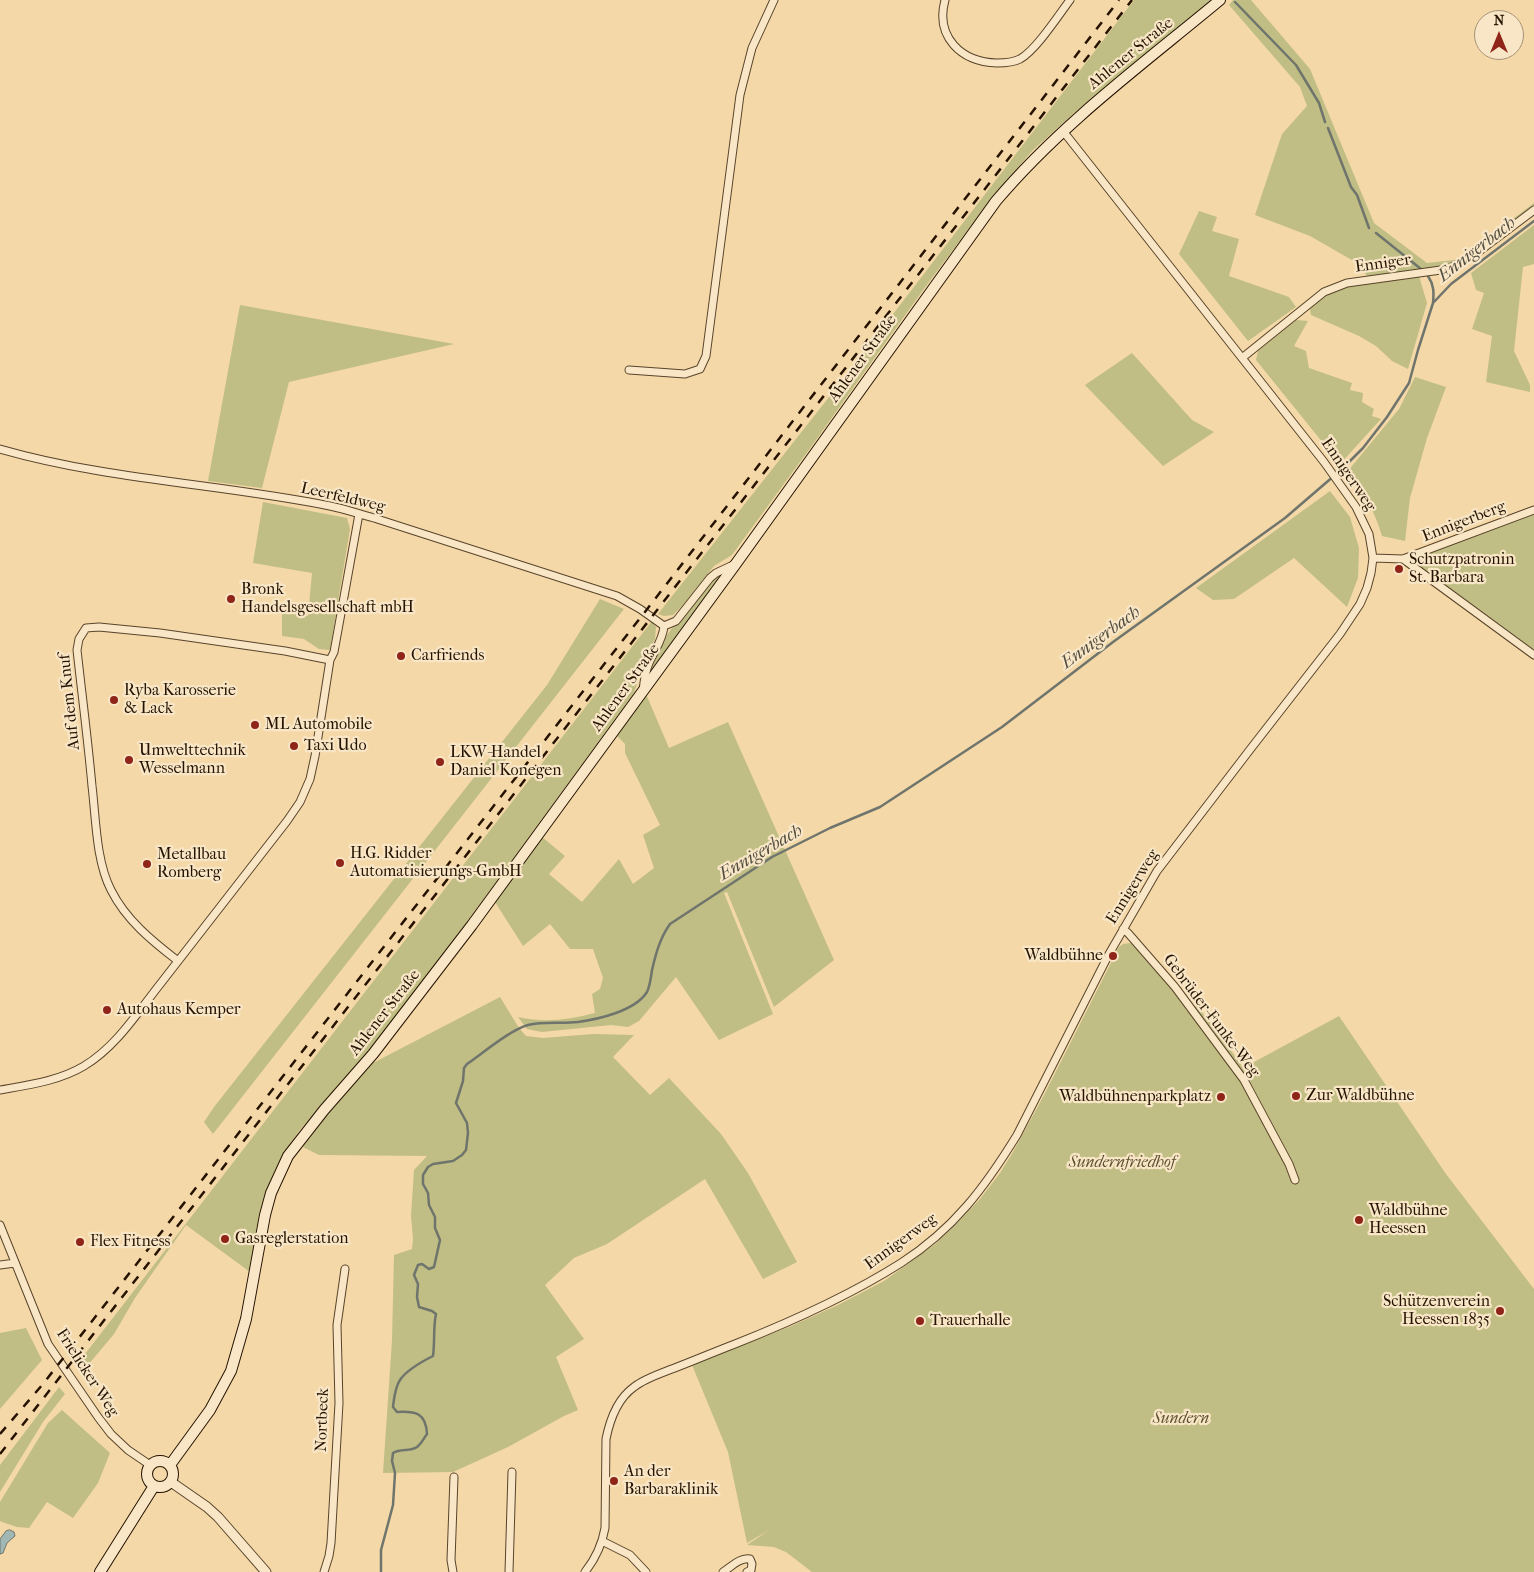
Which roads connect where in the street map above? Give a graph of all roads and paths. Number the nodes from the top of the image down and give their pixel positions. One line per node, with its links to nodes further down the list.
1 (774, 0): 8 (street)
2 (944, 0): 3 (street)
3 (1070, 0)
4 (1220, 0): 5 (main road, Ahlener Straße)
5 (1063, 131): 7 (street, Ennigerweg); 14 (main road, Ahlener Straße)
6 (1534, 210): 7 (street, Enniger)
7 (1242, 358): 12 (street, Ennigerweg)
8 (629, 370)
9 (0, 449): 11 (street, Leerfeldweg)
10 (1534, 510): 13 (street, Ennigerberg)
11 (359, 514): 15 (street, Leerfeldweg); 17 (street)
12 (1372, 558): 13 (street, Ennigerberg); 19 (street, Ennigerweg)
13 (1404, 558): 16 (street)
14 (735, 565): 15 (street); 18 (main road, Ahlener Straße)
15 (664, 626): 18 (street)
16 (1534, 655)
17 (330, 660): 20 (street); 20 (street, Auf dem Knuf)
18 (643, 691): 28 (main road, Ahlener Straße)
19 (1123, 929): 22 (street, Gebrüder-Funke-Weg); 33 (street, Ennigerweg)
20 (178, 962): 21 (street)
21 (0, 1090)
22 (1295, 1180)
23 (0, 1225): 24 (street, Frielicker Weg)
24 (16, 1263): 25 (street); 27 (street, Frielicker Weg)
25 (0, 1265)
26 (345, 1269): 36 (street, Nortbeck)
27 (150, 1465): 28 (main road); 32 (main road)
28 (170, 1465): 31 (main road)
29 (512, 1472): 38 (street)
30 (454, 1477): 37 (street)
31 (171, 1482): 32 (main road); 35 (street)
32 (154, 1486): 34 (main road)
33 (602, 1541): 39 (street, Ennigerweg); 40 (street)
34 (100, 1572)
35 (266, 1572)
36 (324, 1572)
37 (453, 1572)
38 (509, 1572)
39 (585, 1572)
40 (646, 1572)
41 (722, 1572): 42 (street)
42 (747, 1572)

